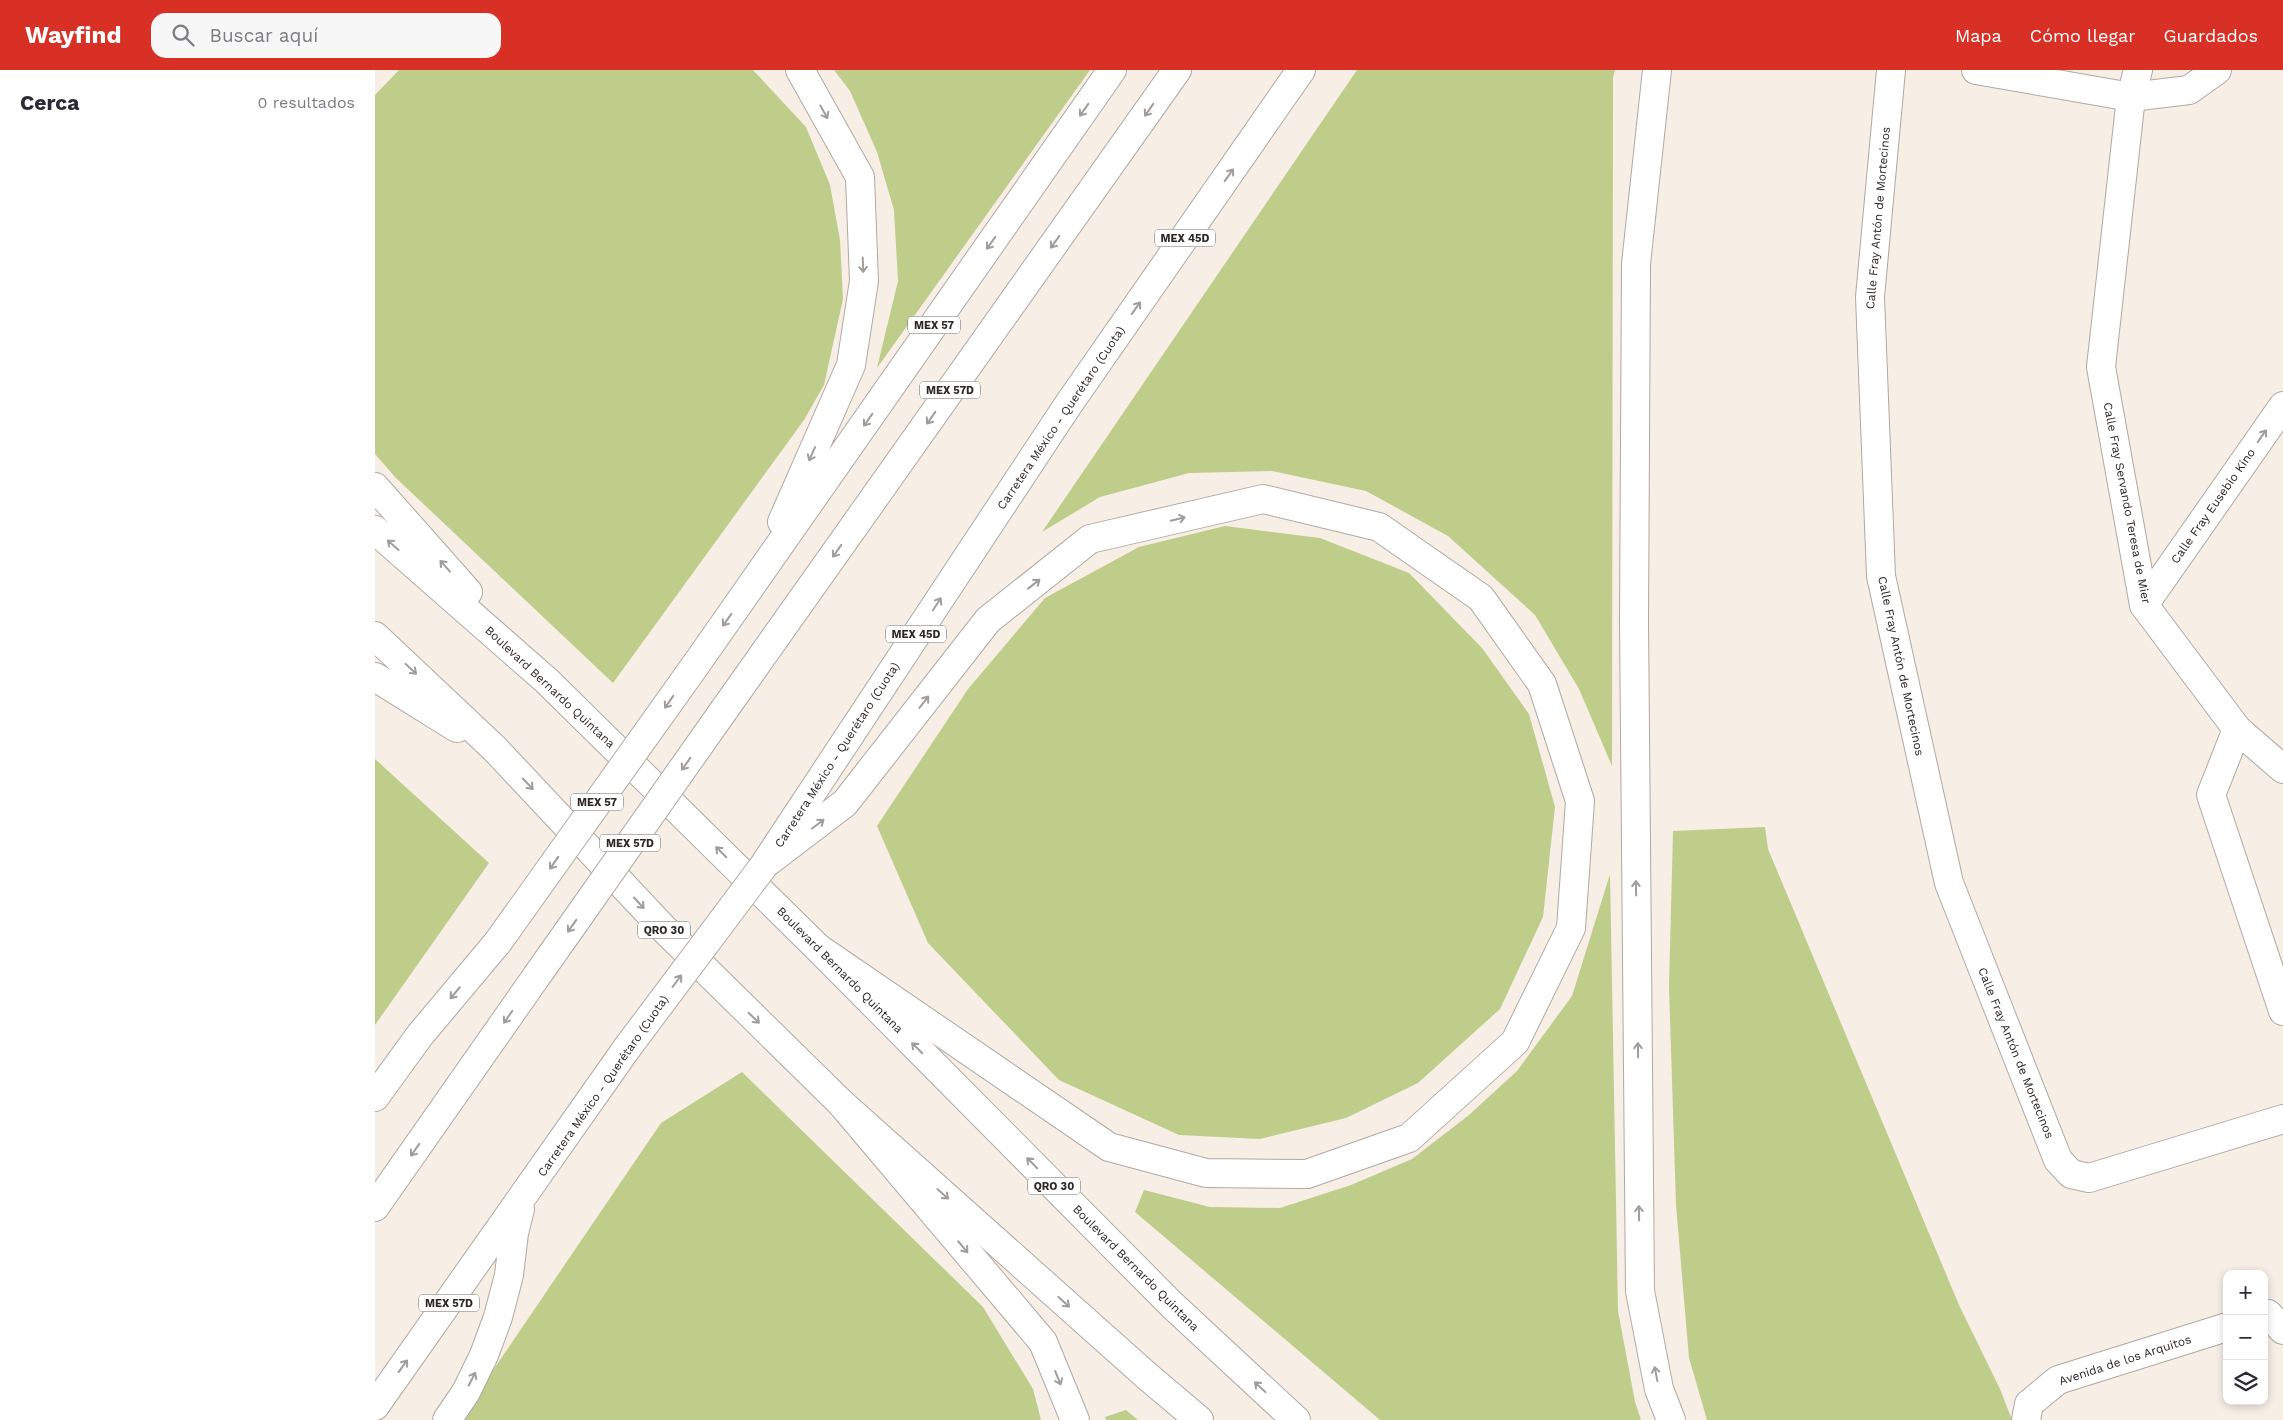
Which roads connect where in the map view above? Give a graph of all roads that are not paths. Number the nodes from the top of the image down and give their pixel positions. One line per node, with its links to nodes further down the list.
1 (800, 70): 14 (main road, one-way to 14)
2 (1112, 70): 14 (main road, MEX 57, one-way to 14)
3 (1177, 70): 31 (main road, MEX 57D, one-way to 31, bridge)
4 (1301, 70): 22 (main road, Carretera México - Querétaro (Cuota) / MEX 45D, one-way to 4)
5 (1657, 70): 39 (main road, one-way to 5)
6 (1891, 70): 29 (main road, Calle Fray Antón de Mortecinos)
7 (1976, 70): 10 (main road)
8 (2138, 70): 10 (main road, Calle Fray Servando Teresa de Mier)
9 (2217, 70): 10 (main road)
10 (2131, 97): 15 (main road, Calle Fray Servando Teresa de Mier)
11 (2283, 406): 15 (main road, Calle Fray Eusebio Kino, one-way to 11)
12 (375, 487): 18 (main road, one-way to 12)
13 (375, 530): 18 (main road, Boulevard Bernardo Quintana / QRO 30, one-way to 13)
14 (756, 580): 25 (main road, MEX 57, one-way to 25, bridge)
15 (2144, 605): 19 (main road, Calle Fray Servando Teresa de Mier)
16 (375, 636): 20 (main road, QRO 30, one-way to 20)
17 (375, 677): 20 (main road)
18 (547, 681): 23 (main road, Boulevard Bernardo Quintana / QRO 30, one-way to 18)
19 (2237, 729): 21 (main road, Calle Fray Servando Teresa de Mier); 24 (main road)
20 (495, 749): 28 (main road, QRO 30, one-way to 28)
21 (2283, 768)
22 (765, 864): 23 (main road, one-way to 23); 30 (main road, Carretera México - Querétaro (Cuota) / MEX 57D, one-way to 22, bridge)
23 (818, 948): 38 (main road, Boulevard Bernardo Quintana / QRO 30, one-way to 23)
24 (2283, 1011)
25 (420, 1035): 26 (main road); 27 (main road, MEX 57)
26 (375, 1072)
27 (375, 1097)
28 (841, 1103): 36 (main road, one-way to 36); 37 (main road, QRO 30, one-way to 37)
29 (2283, 1119)
30 (522, 1200): 33 (main road, Carretera México - Querétaro (Cuota) / MEX 57D, one-way to 30); 35 (main road, one-way to 30)
31 (375, 1207)
32 (2223, 1328): 34 (main road, Avenida de los Arquitos)
33 (375, 1406)
34 (2027, 1412)
35 (447, 1420)
36 (1075, 1420)
37 (1199, 1420)
38 (1296, 1420)
39 (1671, 1420)

